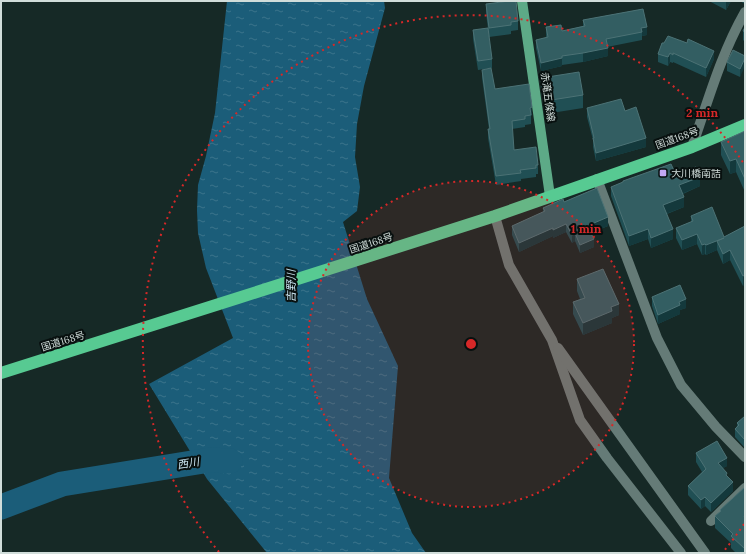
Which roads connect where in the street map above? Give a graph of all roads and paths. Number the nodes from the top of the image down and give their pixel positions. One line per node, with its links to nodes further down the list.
1 (522, 1): 6 (main road, 赤滝五條線)
2 (745, 12): 4 (street)
3 (745, 125): 4 (highway, 国道168号)
4 (692, 147): 5 (highway, 国道168号)
5 (597, 179): 6 (highway, 国道168号); 10 (street)
6 (550, 196): 7 (highway, 国道168号)
7 (490, 217): 8 (street); 9 (highway, 国道168号)
8 (552, 340): 13 (street); 14 (street)
9 (1, 373)
10 (744, 453)
11 (745, 488): 12 (street)
12 (711, 521)
13 (681, 553)
14 (705, 553)

